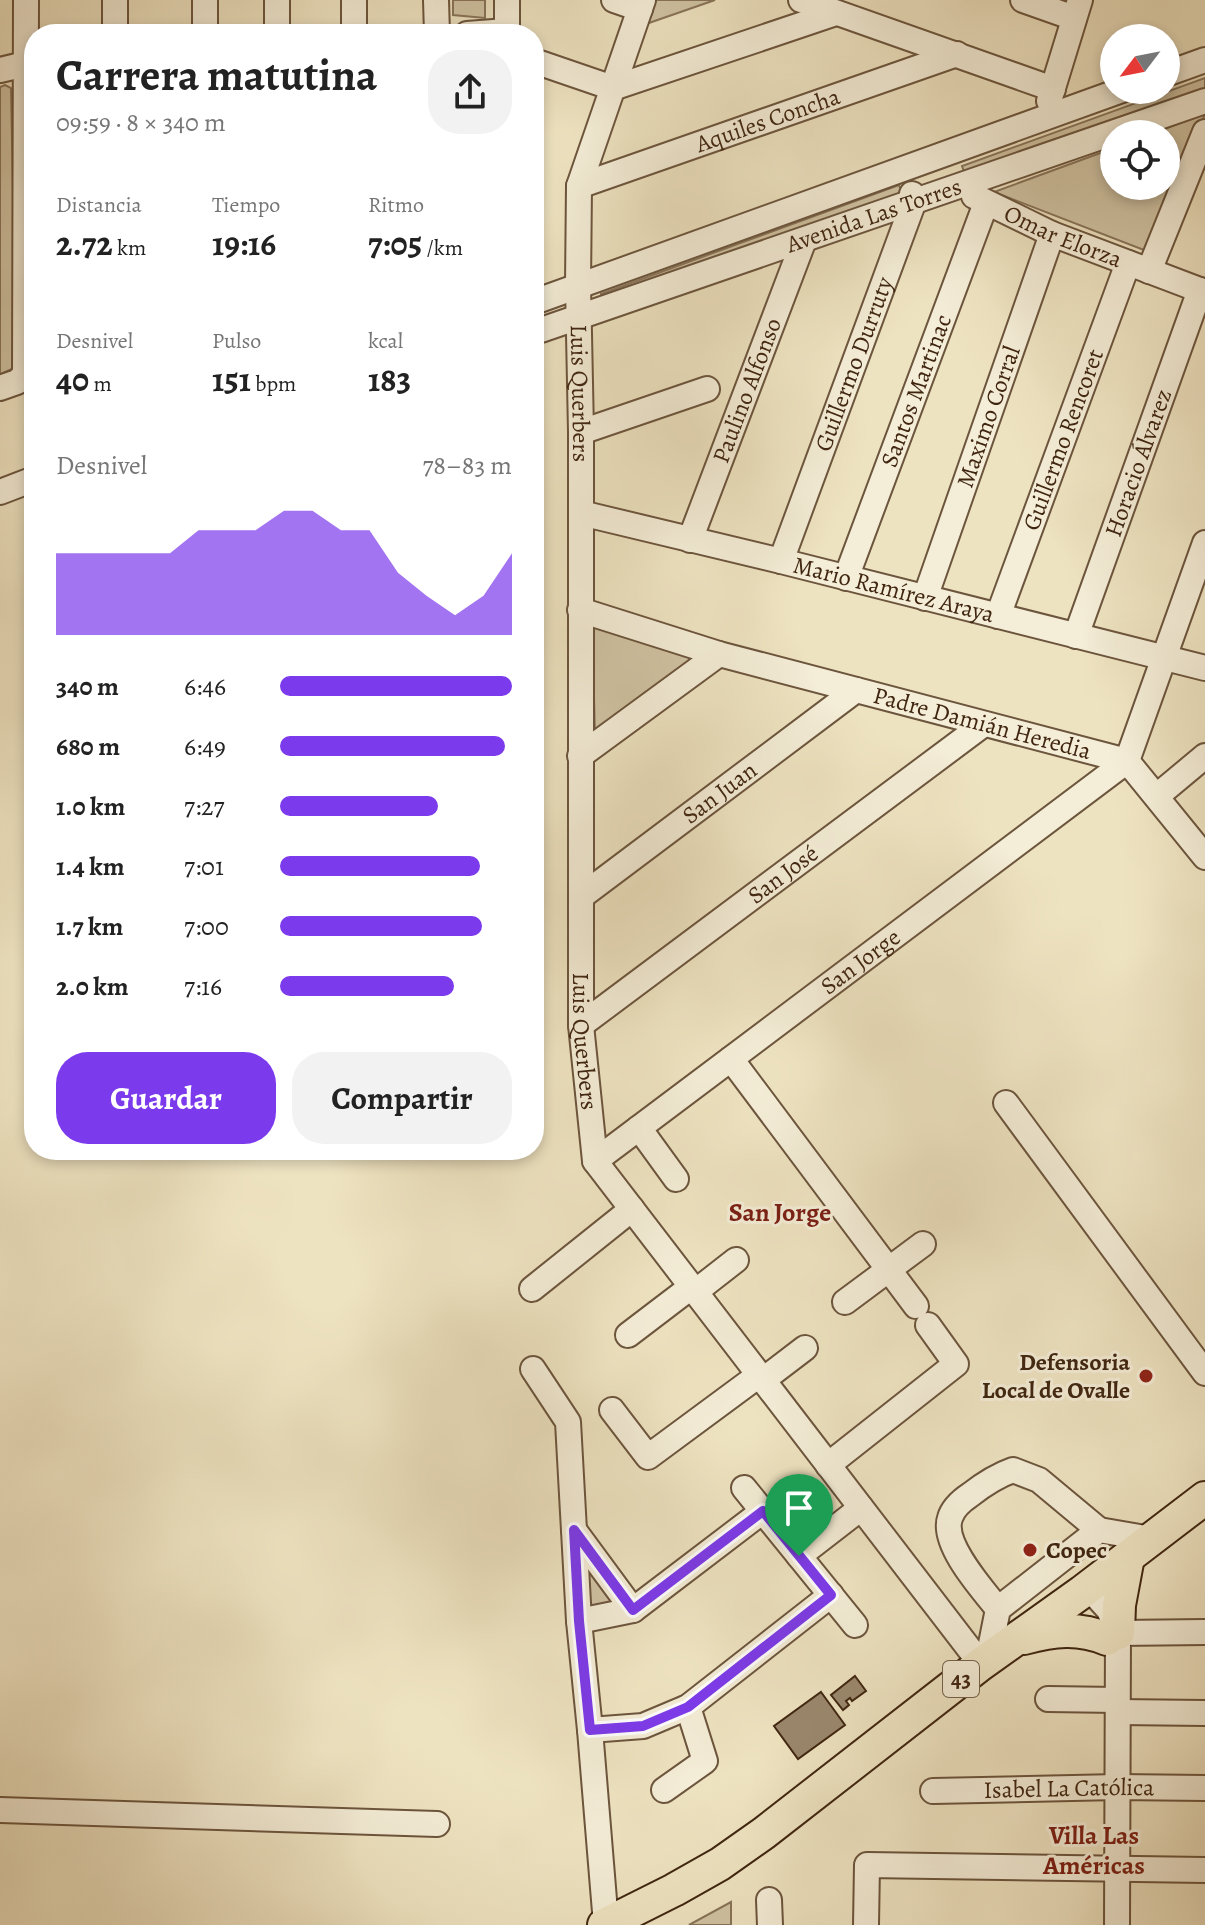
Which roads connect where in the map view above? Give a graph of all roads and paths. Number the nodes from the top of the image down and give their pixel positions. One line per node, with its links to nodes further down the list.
1 (26, 0): 14 (street)
2 (115, 0): 15 (street)
3 (205, 0): 16 (street)
4 (277, 0): 17 (street)
5 (354, 0): 18 (street)
6 (436, 0): 19 (street)
7 (507, 0): 20 (street)
8 (614, 0): 11 (street)
9 (801, 0): 13 (street)
10 (1023, 0): 12 (street)
11 (641, 4): 27 (street, Luis Querbers)
12 (1077, 9): 28 (street)
13 (836, 13): 21 (street); 27 (street)
14 (28, 24)
15 (115, 24)
16 (205, 24)
17 (277, 24)
18 (354, 24)
19 (437, 24)
20 (507, 24)
21 (957, 54): 28 (street); 35 (street, Aquiles Concha)
22 (1205, 60): 25 (street)
23 (24, 64): 26 (street)
24 (544, 64): 27 (street)
25 (1180, 69)
26 (0, 70)
27 (613, 88): 35 (street, Luis Querbers)
28 (1053, 89): 31 (street)
29 (1100, 98): 31 (street, Avenida Las Torres)
30 (1205, 101): 36 (street, Avenida Las Torres)
31 (1043, 118): 33 (street, Avenida Las Torres)
32 (1205, 132): 41 (street, Guillermo Rencoret)
33 (945, 154): 34 (street, Avenida Las Torres); 36 (street)
34 (904, 169): 37 (street); 42 (street, Avenida Las Torres)
35 (579, 186): 42 (street, Luis Querbers)
36 (957, 187): 37 (street, Avenida Las Torres); 38 (street, Omar Elorza)
37 (914, 201): 40 (street, Avenida Las Torres); 56 (street, Guillermo Durruty)
38 (986, 203): 39 (street, Omar Elorza); 57 (street, Santos Martinac)
39 (1052, 234): 41 (street, Omar Elorza); 58 (street, Maximo Corral)
40 (804, 240): 45 (street, Avenida Las Torres); 54 (street, Paulino Alfonso)
41 (1138, 267): 43 (street, Omar Elorza); 60 (street, Guillermo Rencoret)
42 (578, 285): 44 (street, Avenida Las Torres); 45 (street, Luis Querbers)
43 (1202, 291): 61 (street, Horacio Álvarez)
44 (544, 298)
45 (578, 318): 46 (street, Avenida Las Torres); 50 (street, Luis Querbers)
46 (544, 329)
47 (24, 376): 48 (street)
48 (0, 388)
49 (707, 389): 50 (street)
50 (581, 432): 53 (street, Luis Querbers)
51 (24, 483): 52 (street)
52 (0, 492)
53 (581, 513): 54 (street, Mario Ramírez Araya); 59 (street, Luis Querbers)
54 (690, 540): 56 (street, Mario Ramírez Araya)
55 (1205, 543): 63 (street)
56 (781, 561): 57 (street, Mario Ramírez Araya)
57 (846, 578): 58 (street, Mario Ramírez Araya)
58 (925, 598): 60 (street, Mario Ramírez Araya)
59 (580, 610): 62 (street, Padre Damián Heredia); 67 (street, Luis Querbers)
60 (998, 616): 61 (street, Mario Ramírez Araya)
61 (1076, 636): 63 (street, Mario Ramírez Araya)
62 (719, 654): 65 (street, Padre Damián Heredia); 67 (street)
63 (1163, 657): 64 (street, Mario Ramírez Araya); 69 (street)
64 (1205, 668)
65 (856, 690): 66 (street, Padre Damián Heredia); 72 (street, San Juan)
66 (984, 724): 69 (street, Padre Damián Heredia); 73 (street, San José)
67 (580, 756): 72 (street, Luis Querbers)
68 (1205, 756): 70 (street)
69 (1127, 761): 70 (street); 74 (street, San Jorge)
70 (1157, 796): 71 (street)
71 (1205, 857)
72 (582, 896): 73 (street, Luis Querbers)
73 (581, 1025): 77 (street, Luis Querbers)
74 (731, 1059): 76 (street, San Jorge); 82 (street)
75 (1006, 1103): 89 (street)
76 (639, 1128): 77 (street, San Jorge); 78 (street)
77 (595, 1161): 79 (street)
78 (676, 1179)
79 (632, 1209): 83 (street); 84 (street)
80 (923, 1244): 82 (street)
81 (736, 1260): 84 (street)
82 (888, 1269): 85 (street); 92 (street)
83 (532, 1289)
84 (693, 1290): 86 (street); 90 (street)
85 (845, 1302)
86 (628, 1335)
87 (805, 1348): 90 (street)
88 (533, 1369): 97 (street)
89 (1205, 1373)
90 (761, 1378): 91 (street); 92 (street)
91 (612, 1410)
92 (828, 1465): 95 (street)
93 (744, 1488): 96 (street)
94 (1205, 1498): 99 (main road, 43)
95 (861, 1508): 100 (street); 109 (street)
96 (763, 1511): 100 (street); 104 (street)
97 (574, 1530): 104 (street); 105 (street)
98 (1099, 1530): 99 (street); 103 (street); 103 (street)
99 (1139, 1548): 101 (main road, 43); 108 (main road)
100 (799, 1556): 102 (street)
101 (1085, 1590): 108 (street); 109 (main road, 43)
102 (831, 1595): 106 (street); 112 (street)
103 (998, 1609): 109 (street)
104 (633, 1610): 105 (street)
105 (579, 1621): 114 (street)
106 (855, 1625)
107 (1205, 1632): 108 (street)
108 (1114, 1640): 109 (main road); 111 (street)
109 (994, 1655): 121 (main road, 43)
110 (1048, 1699): 111 (street)
111 (1118, 1706): 113 (street); 115 (street)
112 (688, 1707): 114 (street); 117 (street)
113 (1205, 1713)
114 (590, 1730): 125 (street)
115 (1118, 1787): 116 (street, Isabel La Católica); 118 (street, Isabel La Católica); 122 (street)
116 (1205, 1788)
117 (664, 1790)
118 (933, 1791)
119 (0, 1810): 120 (street)
120 (437, 1824)
121 (720, 1864): 125 (main road, 43); 126 (main road, 43)
122 (1117, 1870): 123 (street); 128 (street); 129 (street)
123 (1205, 1870)
124 (769, 1900): 127 (street)
125 (605, 1924)
126 (637, 1925)
127 (770, 1925)
128 (866, 1925)
129 (1117, 1925)

